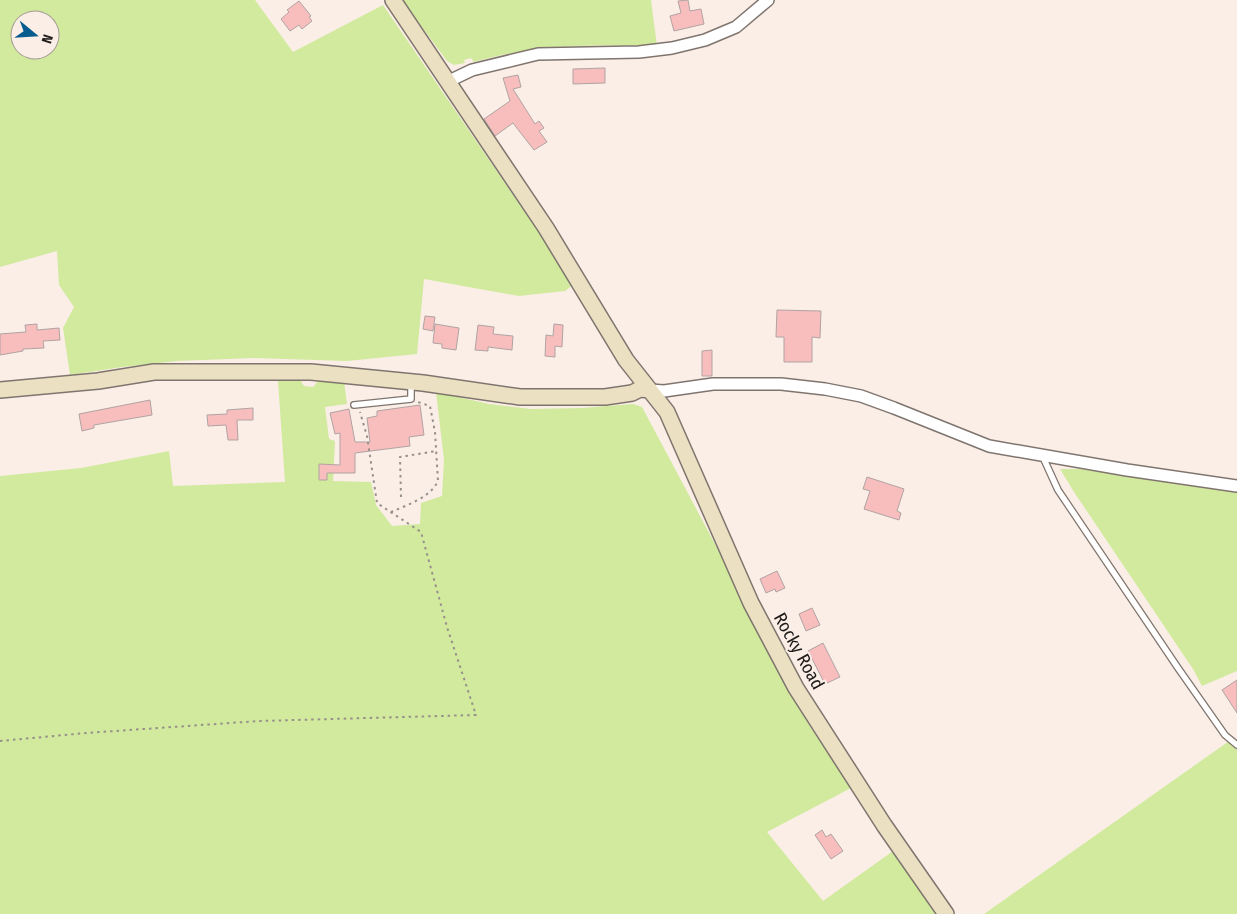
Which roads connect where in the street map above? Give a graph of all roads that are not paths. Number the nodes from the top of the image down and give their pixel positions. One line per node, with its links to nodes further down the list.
1 (394, 0): 3 (street, Rocky Road)
2 (768, 0): 3 (street)
3 (450, 81): 6 (street, Rocky Road)
4 (412, 382): 5 (street); 6 (street); 7 (lane)
5 (0, 390)
6 (650, 390): 8 (street); 11 (street, Rocky Road)
7 (356, 405)
8 (1042, 456): 9 (street); 10 (lane)
9 (1237, 486)
10 (1237, 745)
11 (946, 914)

